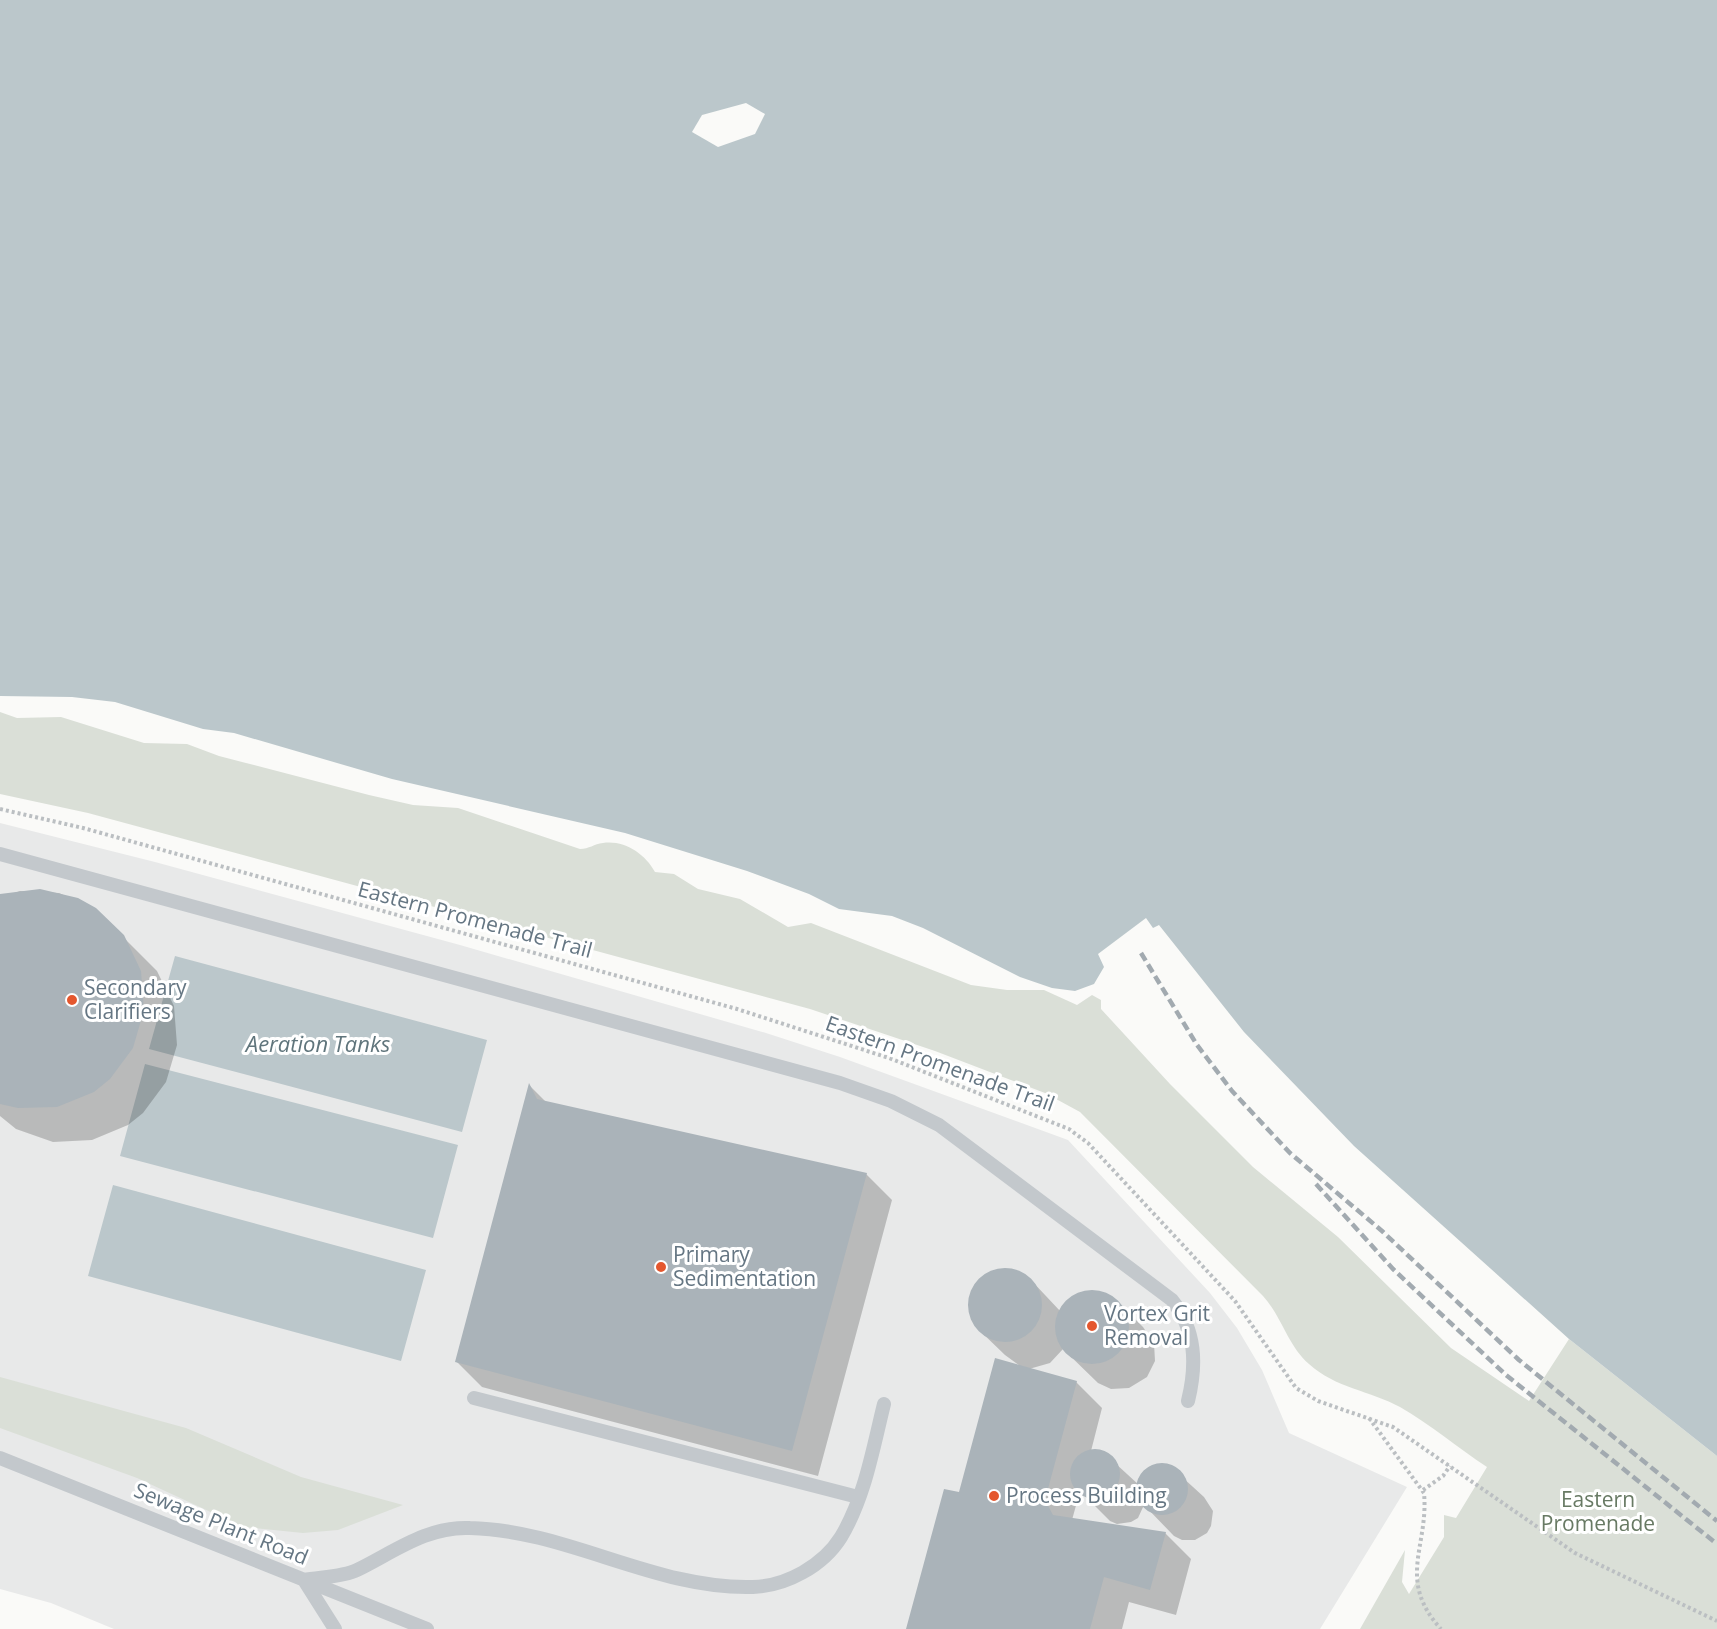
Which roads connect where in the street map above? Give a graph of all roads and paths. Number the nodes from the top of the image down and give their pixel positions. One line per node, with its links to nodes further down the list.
1 (0, 809): 6 (path, Eastern Promenade Trail)
2 (0, 854): 4 (lane)
3 (474, 1398): 10 (lane)
4 (1188, 1401)
5 (884, 1404): 10 (lane)
6 (1368, 1417): 8 (path, Eastern Promenade Trail); 9 (path)
7 (0, 1458): 11 (lane, Sewage Plant Road)
8 (1450, 1466): 9 (path); 12 (path, Eastern Promenade Trail)
9 (1423, 1490): 15 (path)
10 (858, 1497): 11 (lane)
11 (304, 1580): 13 (lane); 14 (lane, Sewage Plant Road)
12 (1717, 1621)
13 (335, 1629)
14 (427, 1629)
15 (1441, 1629)

